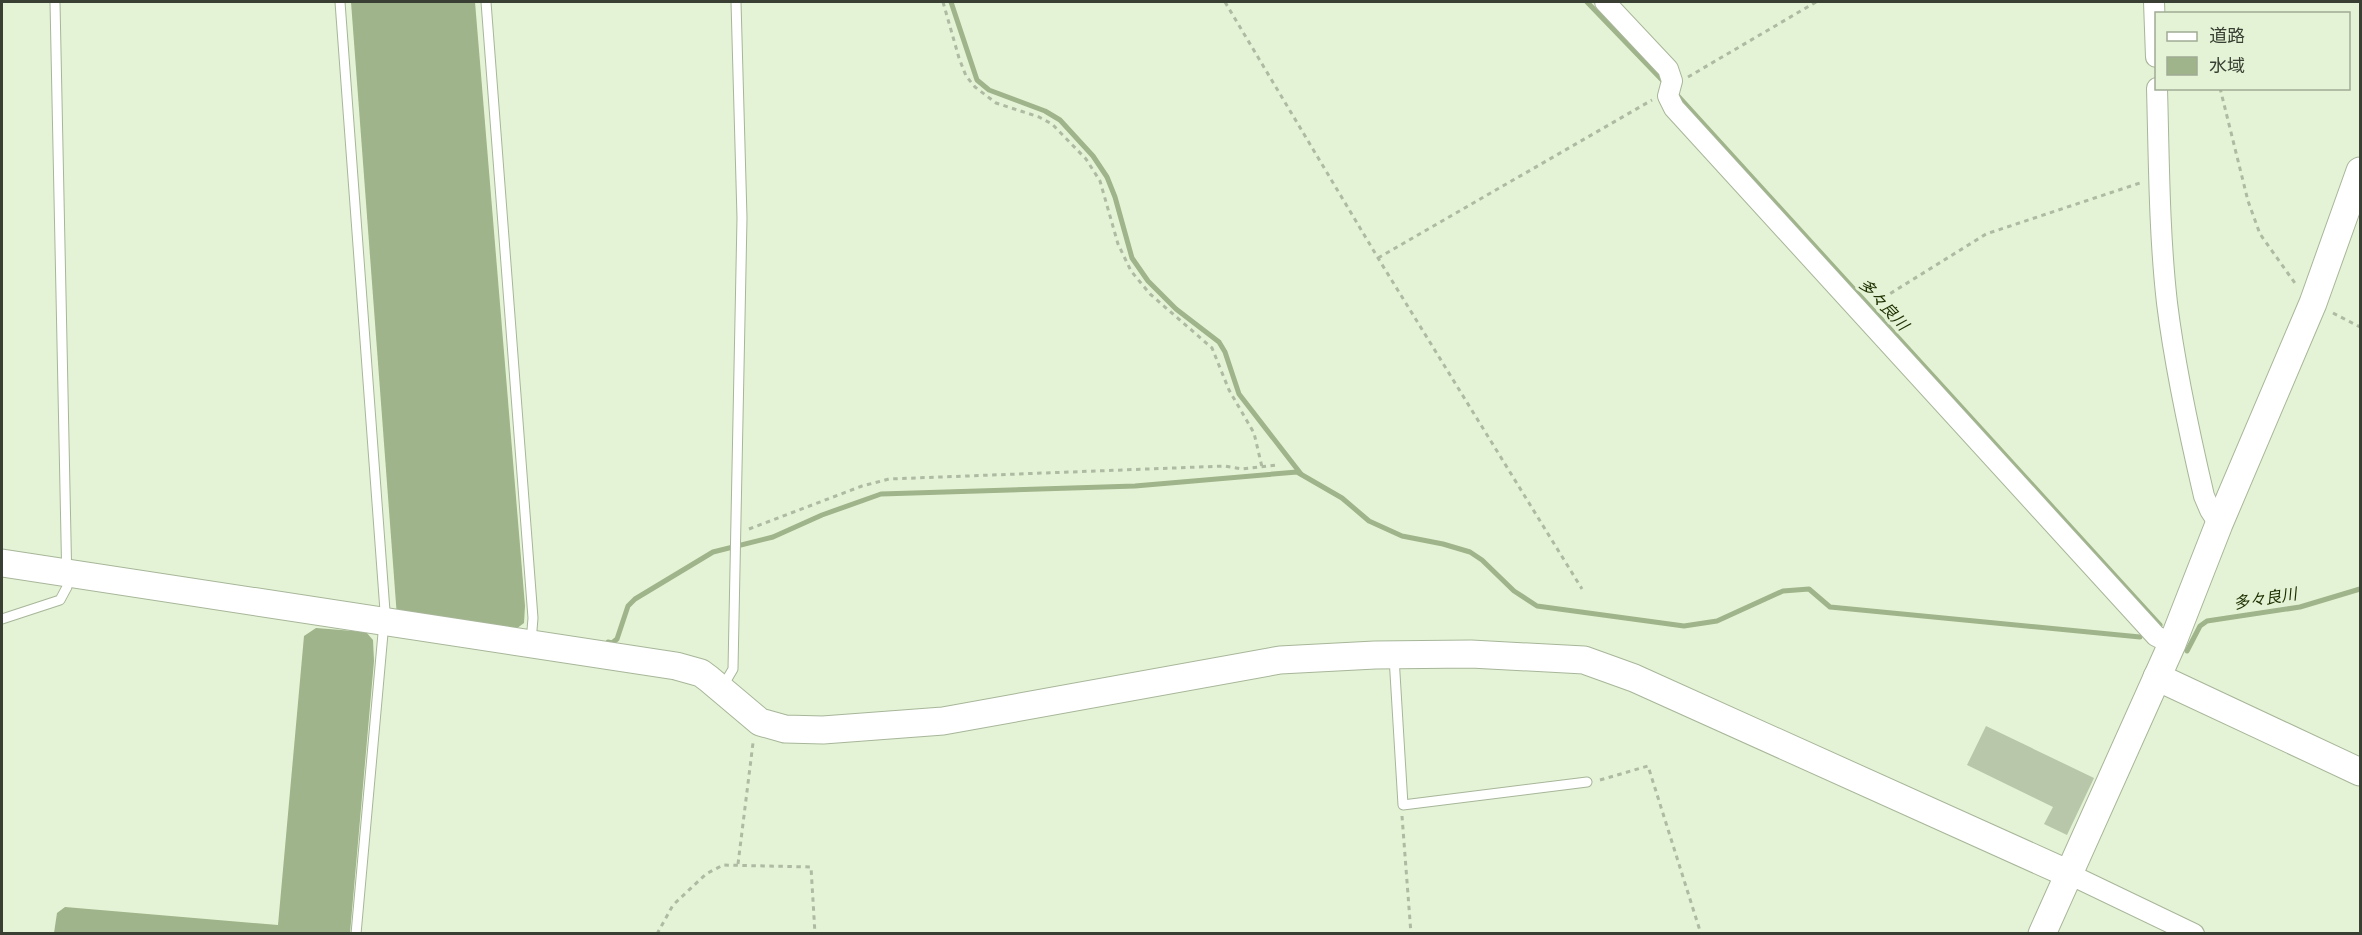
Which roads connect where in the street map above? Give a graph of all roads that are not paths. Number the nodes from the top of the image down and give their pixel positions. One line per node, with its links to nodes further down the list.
1 (55, 2): 12 (lane)
2 (340, 2): 14 (lane)
3 (486, 2): 15 (lane)
4 (736, 2): 19 (lane)
5 (1605, 2): 16 (street)
6 (2154, 2): 7 (street)
7 (2155, 20)
8 (2157, 90): 10 (street)
9 (2361, 171): 10 (street)
10 (2219, 524): 16 (street)
11 (2, 563): 12 (street)
12 (66, 572): 13 (lane); 14 (street)
13 (2, 619)
14 (385, 623): 15 (street); 23 (lane)
15 (531, 644): 19 (street)
16 (2172, 644): 18 (street)
17 (1394, 655): 19 (street); 21 (lane); 22 (street)
18 (2157, 678): 20 (street); 22 (street)
19 (721, 688)
20 (2361, 772)
21 (1587, 782)
22 (2069, 874): 24 (street); 25 (street)
23 (356, 933)
24 (2042, 933)
25 (2194, 933)

